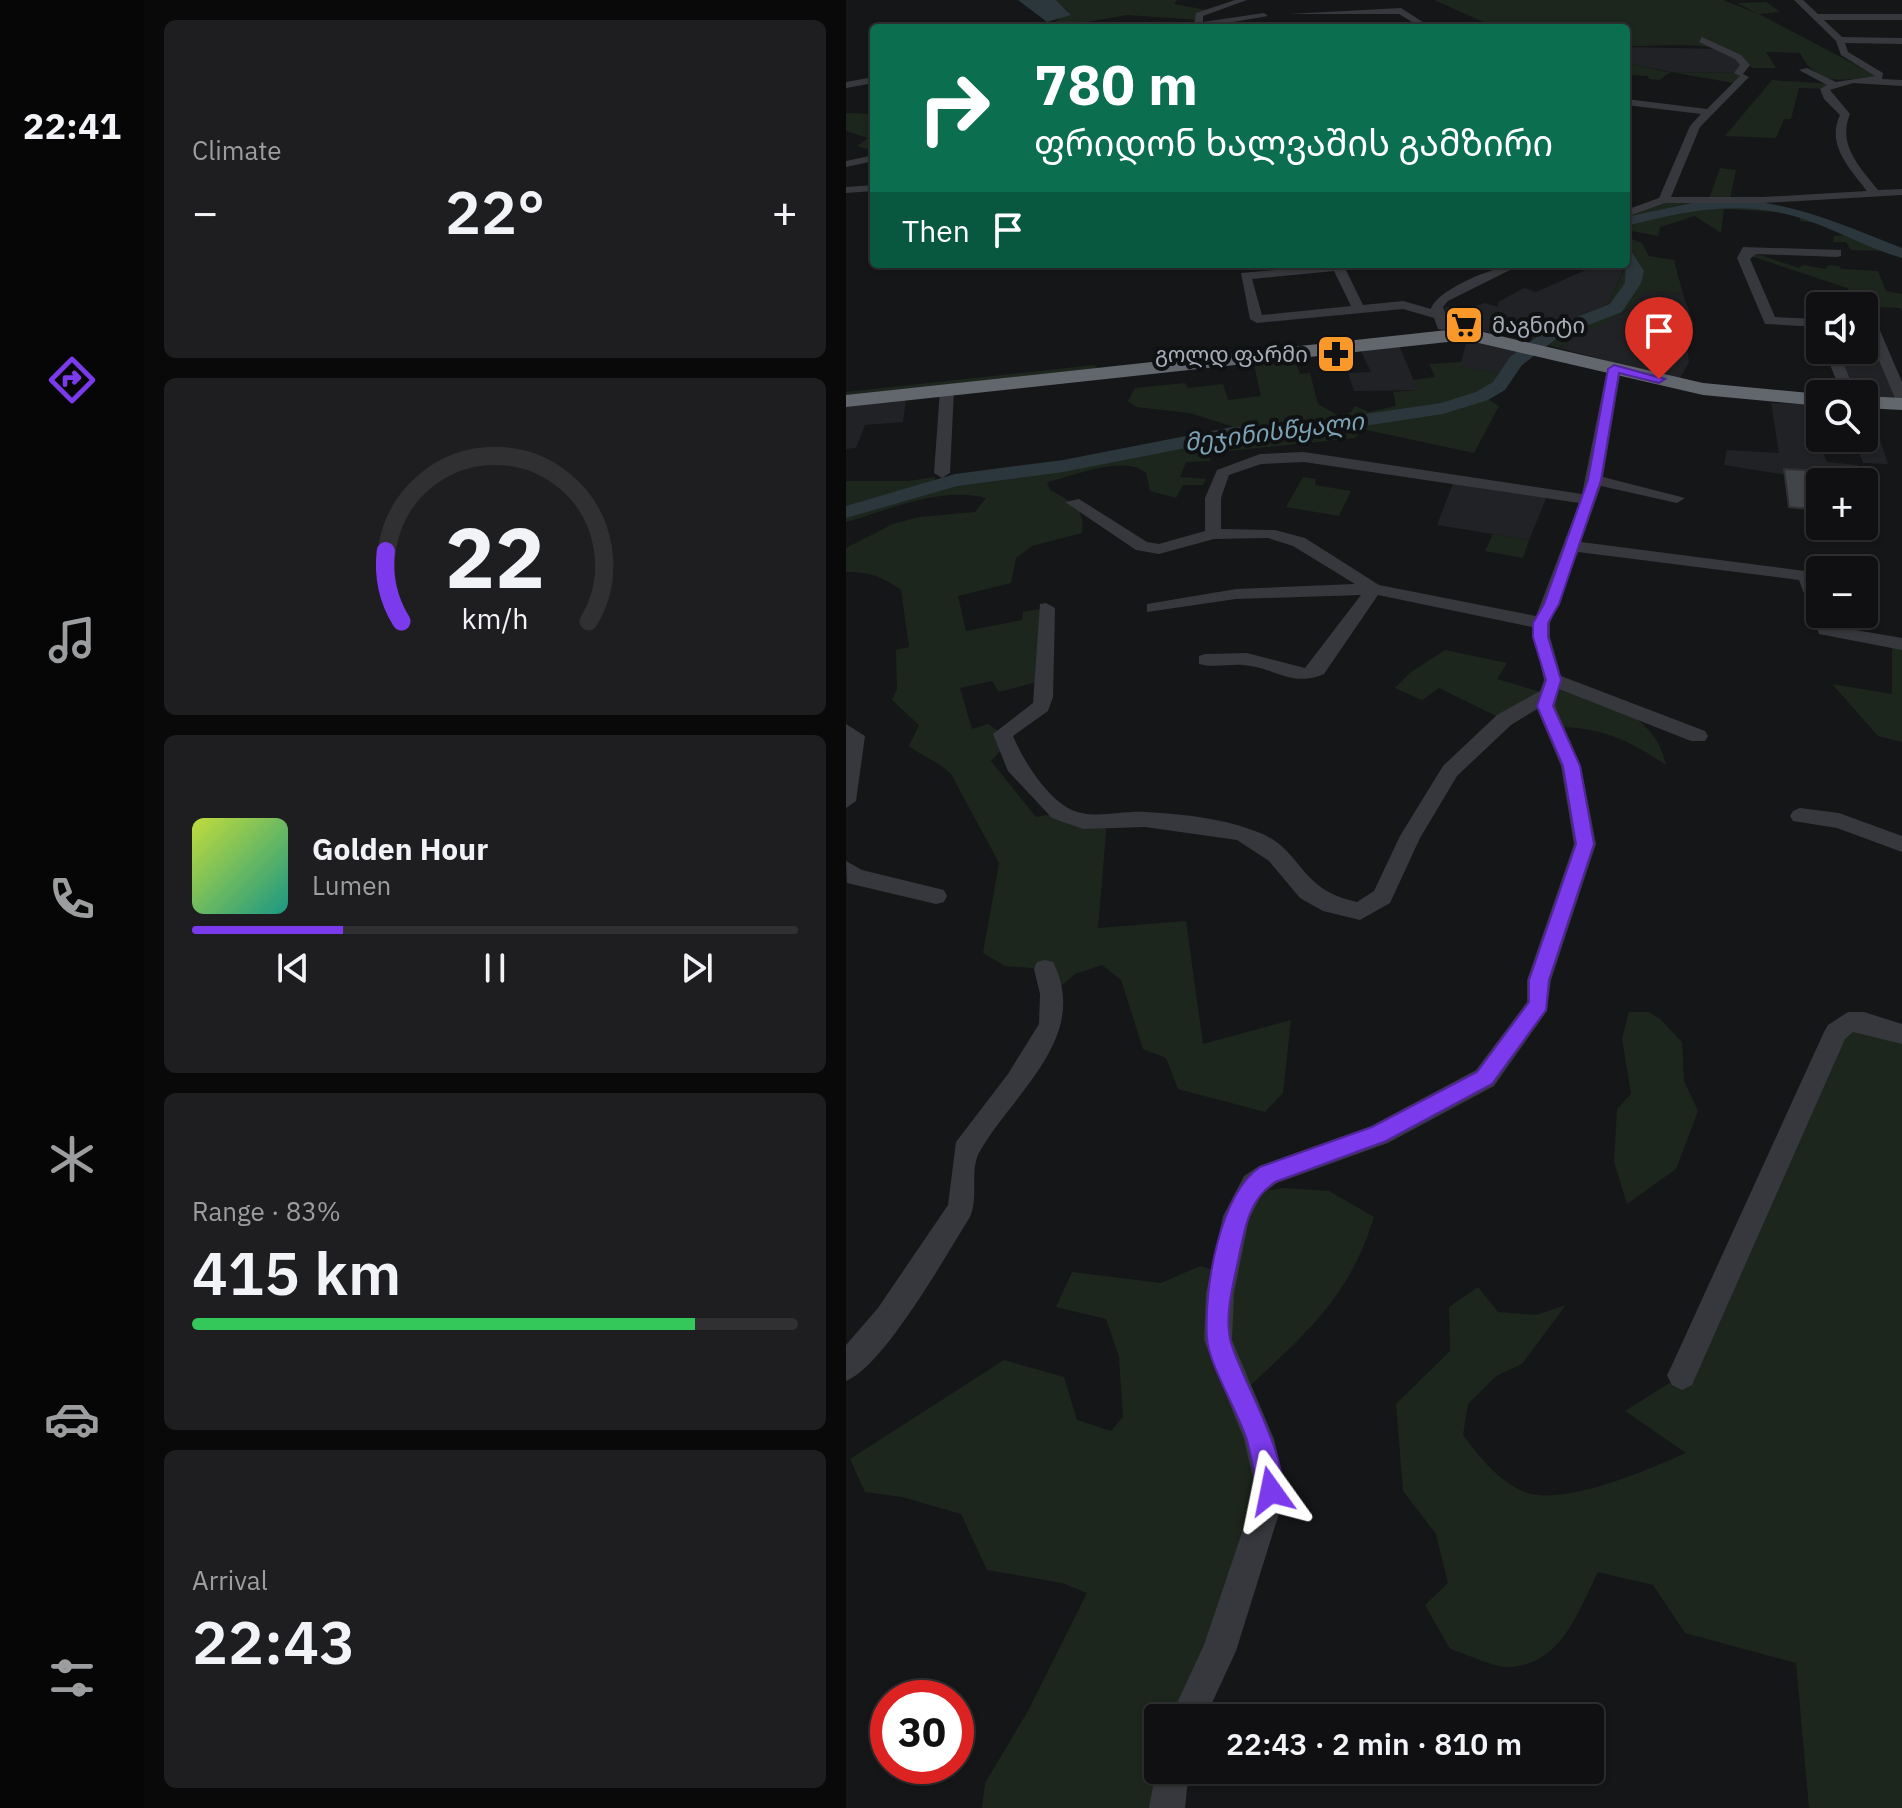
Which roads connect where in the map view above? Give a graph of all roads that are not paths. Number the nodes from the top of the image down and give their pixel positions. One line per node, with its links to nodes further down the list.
1 (1211, 0): 5 (street)
2 (1243, 0): 5 (street)
3 (1381, 0): 6 (street)
4 (1798, 0): 9 (street)
5 (1221, 5): 12 (street)
6 (1401, 11): 7 (street); 15 (street)
7 (1292, 14)
8 (1264, 16): 13 (street)
9 (1816, 17): 10 (street); 17 (street)
10 (1902, 17)
11 (1329, 23): 14 (street)
12 (1198, 24)
13 (1211, 24)
14 (1359, 24)
15 (1421, 24)
16 (1702, 40): 26 (street)
17 (1840, 40): 18 (street); 20 (street)
18 (1902, 41)
19 (1804, 70): 23 (street)
20 (1877, 79): 21 (street); 23 (street)
21 (1902, 83)
22 (870, 84): 24 (street)
23 (1832, 84): 31 (street)
24 (846, 85)
25 (1630, 102): 26 (street)
26 (1708, 112): 33 (street)
27 (870, 159): 28 (street)
28 (846, 164)
29 (870, 188): 30 (street)
30 (846, 190)
31 (1874, 193): 32 (street); 33 (street)
32 (1900, 194)
33 (1664, 200): 35 (street)
34 (1630, 203): 35 (street)
35 (1639, 209): 36 (street)
36 (1630, 212)
37 (1837, 253): 43 (street)
38 (1319, 268): 41 (street)
39 (1339, 268): 41 (street)
40 (1507, 268): 42 (street)
41 (1358, 308): 42 (street)
42 (1438, 315): 44 (street)
43 (1806, 322)
44 (1446, 334): 46 (highway); 47 (highway)
45 (1878, 343): 50 (street)
46 (1614, 369): 48 (highway); 53 (street)
47 (947, 390): 49 (highway); 52 (street)
48 (1806, 399)
49 (846, 401)
50 (1902, 401): 51 (highway)
51 (1878, 402)
52 (942, 473)
53 (1595, 480): 54 (street); 55 (street)
54 (1677, 498)
55 (1587, 500): 57 (street); 58 (street)
56 (1073, 502): 57 (street)
57 (1213, 534): 59 (street)
58 (1571, 546): 62 (street); 63 (street)
59 (1374, 589): 61 (street); 62 (street); 64 (street)
60 (1046, 608): 65 (street)
61 (1153, 608)
62 (1541, 623): 65 (street)
63 (1902, 644)
64 (1205, 660)
65 (1551, 687): 67 (street); 77 (street)
66 (846, 731): 68 (street)
67 (1698, 736)
68 (846, 801)
69 (1800, 816): 70 (street)
70 (1902, 844)
71 (846, 869): 72 (street)
72 (936, 896)
73 (1045, 969): 75 (street)
74 (1902, 1034): 76 (street)
75 (846, 1367)
76 (1682, 1375)
77 (1194, 1704)
78 (1170, 1784): 79 (street)
79 (1167, 1808)

